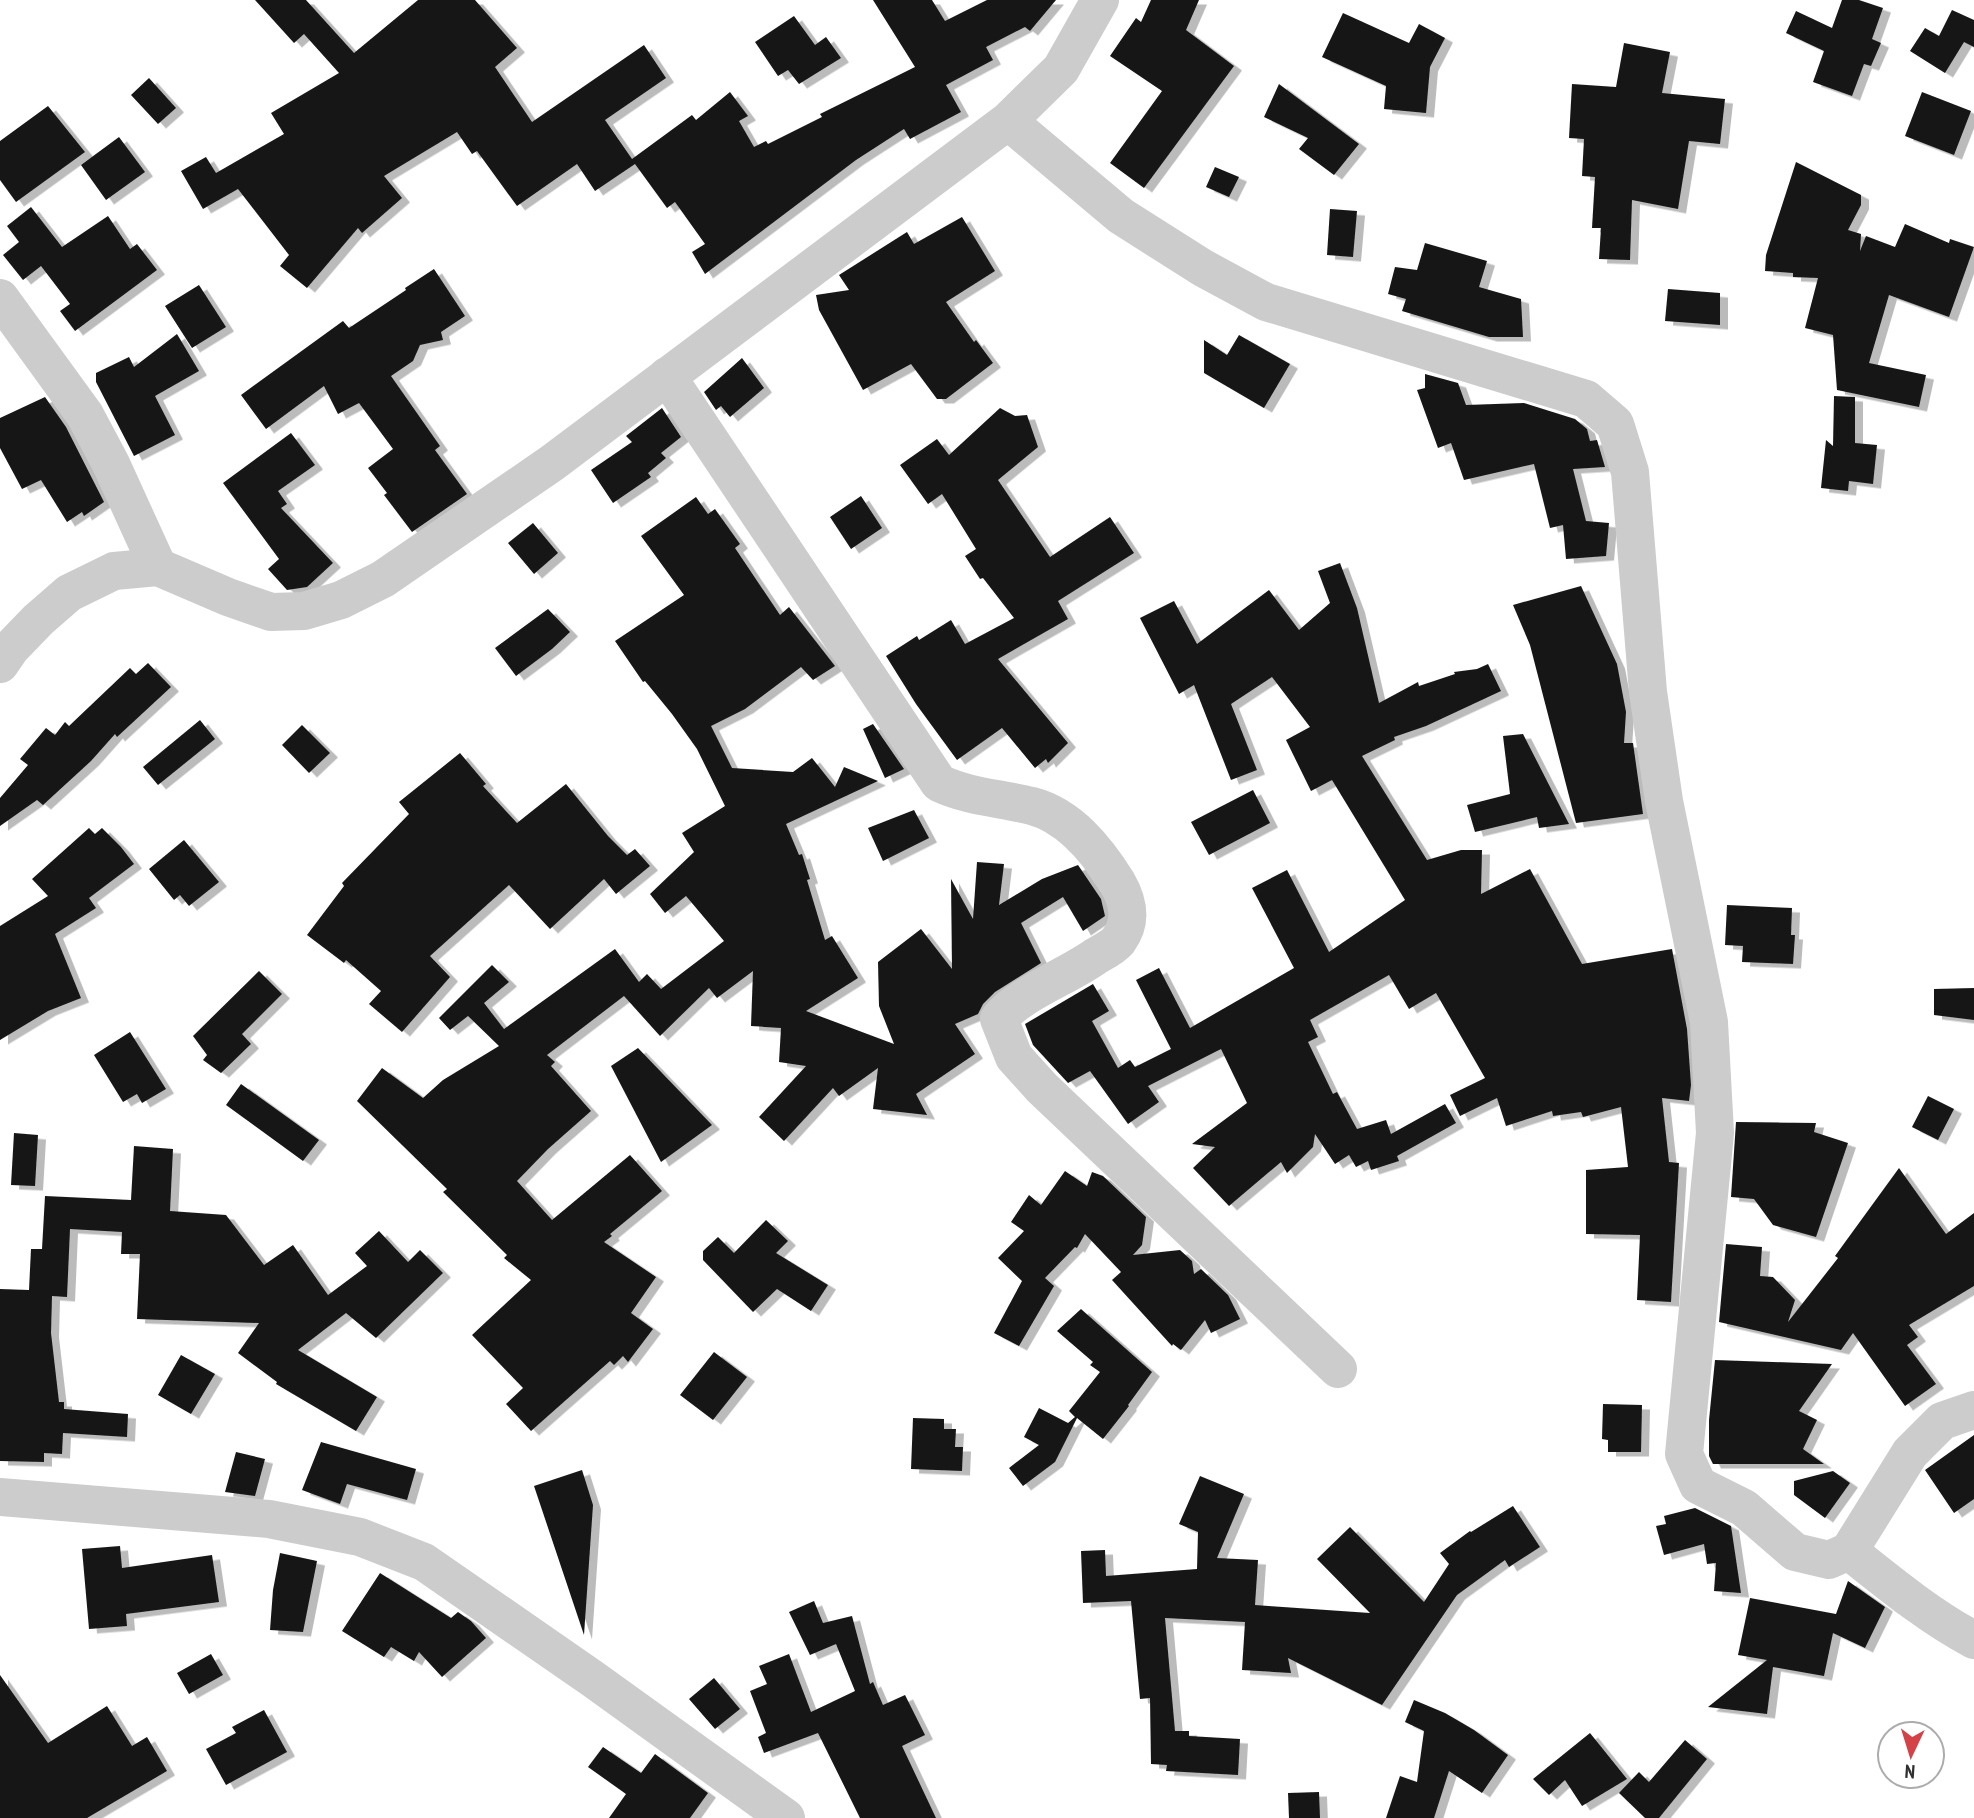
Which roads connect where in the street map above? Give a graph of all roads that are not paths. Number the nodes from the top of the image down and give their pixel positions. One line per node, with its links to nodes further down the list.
1 (1100, 0): 2 (street)
2 (1008, 121): 4 (street); 10 (street)
3 (0, 298): 5 (street)
4 (667, 376): 5 (street); 7 (street)
5 (158, 566): 6 (street)
6 (0, 664)
7 (1338, 1369)
8 (1974, 1410): 10 (street)
9 (0, 1497): 12 (street)
10 (1849, 1551): 11 (street)
11 (1974, 1640)
12 (786, 1818)

